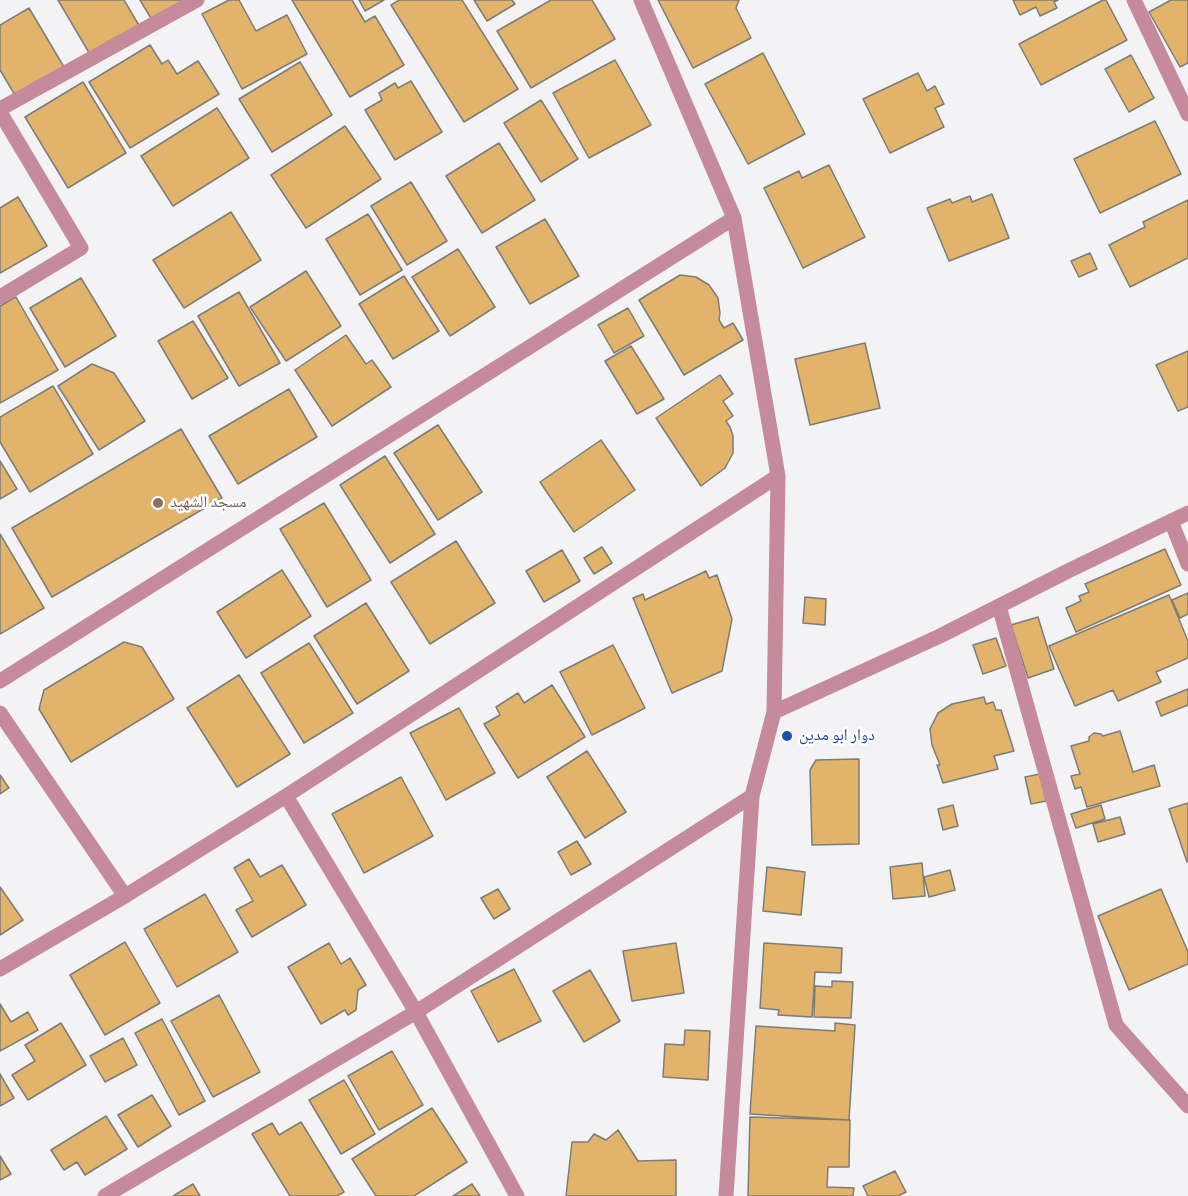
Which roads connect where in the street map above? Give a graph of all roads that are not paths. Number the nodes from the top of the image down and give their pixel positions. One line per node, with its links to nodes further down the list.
1 (197, 0): 5 (street)
2 (641, 0): 7 (street)
3 (1134, 0): 4 (street)
4 (1184, 94): 6 (street)
5 (0, 110): 8 (street)
6 (1188, 114)
7 (734, 218): 9 (street); 14 (street)
8 (0, 297)
9 (778, 476): 15 (street); 17 (street)
10 (1188, 513): 11 (street)
11 (1171, 521): 12 (street); 13 (street)
12 (1188, 564)
13 (999, 606): 15 (street); 22 (street)
14 (0, 681)
15 (774, 712): 18 (street)
16 (0, 713): 19 (street)
17 (286, 796): 19 (street); 21 (street)
18 (752, 796): 21 (street); 25 (street)
19 (125, 896): 20 (street)
20 (0, 969)
21 (416, 1012): 23 (street); 24 (street)
22 (1188, 1106)
23 (105, 1196)
24 (517, 1196)
25 (726, 1196)

